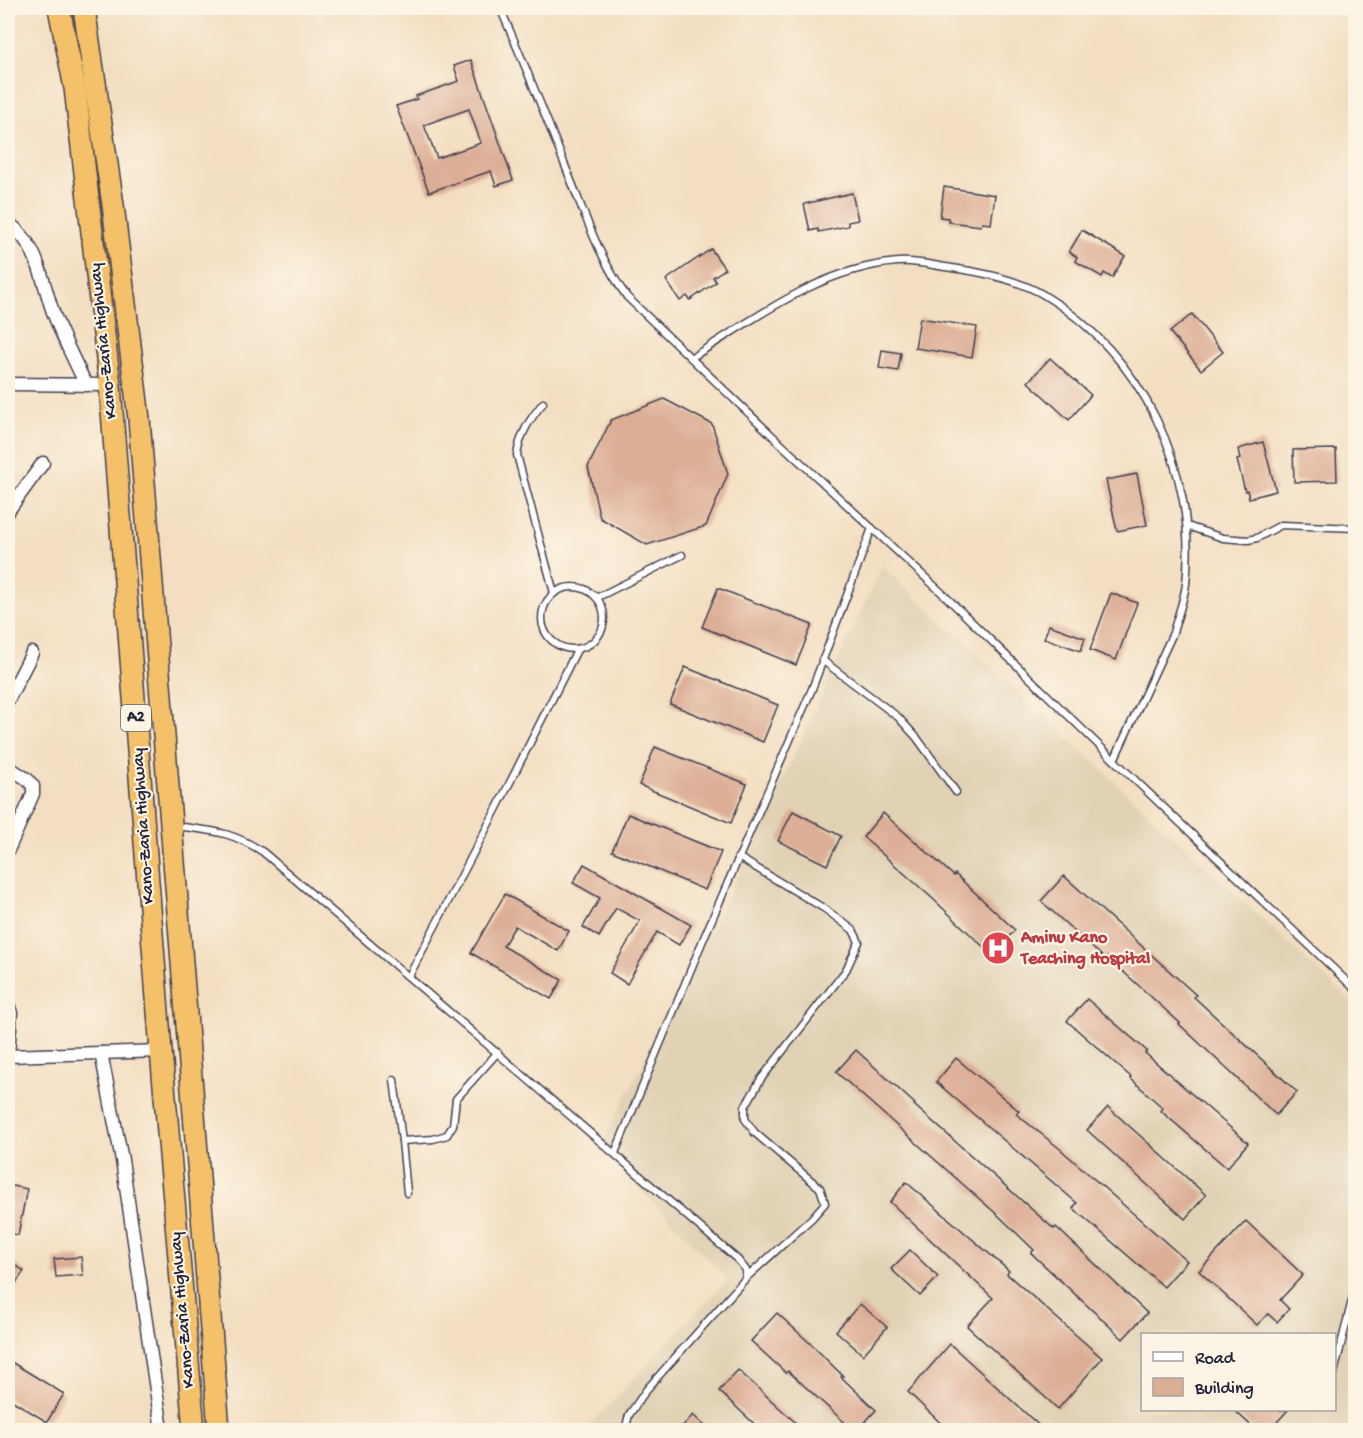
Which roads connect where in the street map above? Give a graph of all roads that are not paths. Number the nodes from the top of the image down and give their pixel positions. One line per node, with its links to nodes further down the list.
1 (59, 8): 8 (highway, Kano-Zaria Highway / A2)
2 (84, 8): 25 (highway, Kano-Zaria Highway / A2)
3 (500, 8): 5 (lane)
4 (8, 223): 7 (street)
5 (691, 358): 12 (lane); 13 (lane)
6 (8, 384): 7 (street)
7 (86, 385): 8 (street)
8 (110, 385): 31 (highway, Kano-Zaria Highway / A2)
9 (543, 403): 16 (lane)
10 (43, 463): 11 (street)
11 (8, 512)
12 (1187, 526): 14 (lane); 22 (lane)
13 (872, 528): 20 (lane); 22 (lane)
14 (1356, 528)
15 (682, 555): 17 (lane)
16 (554, 593): 17 (lane); 18 (lane)
17 (598, 597): 18 (lane)
18 (577, 650): 28 (lane)
19 (32, 653): 21 (street)
20 (822, 660): 24 (lane); 27 (lane)
21 (8, 700)
22 (1114, 760): 29 (lane)
23 (8, 767): 26 (street)
24 (956, 792)
25 (171, 825): 28 (lane); 44 (highway, Kano-Zaria Highway / A2)
26 (8, 850)
27 (738, 857): 37 (lane); 39 (lane)
28 (409, 976): 32 (lane)
29 (1356, 990)
30 (8, 1004): 34 (street)
31 (161, 1051): 33 (street); 43 (highway, Kano-Zaria Highway / A2)
32 (498, 1052): 36 (lane); 37 (lane)
33 (101, 1053): 34 (street); 42 (street)
34 (8, 1056)
35 (394, 1080): 36 (lane)
36 (402, 1141): 38 (lane)
37 (615, 1153): 39 (lane)
38 (407, 1193)
39 (746, 1278): 45 (lane)
40 (1356, 1284): 41 (lane)
41 (1336, 1369)
42 (162, 1431)
43 (194, 1431)
44 (219, 1431)
45 (625, 1431)

